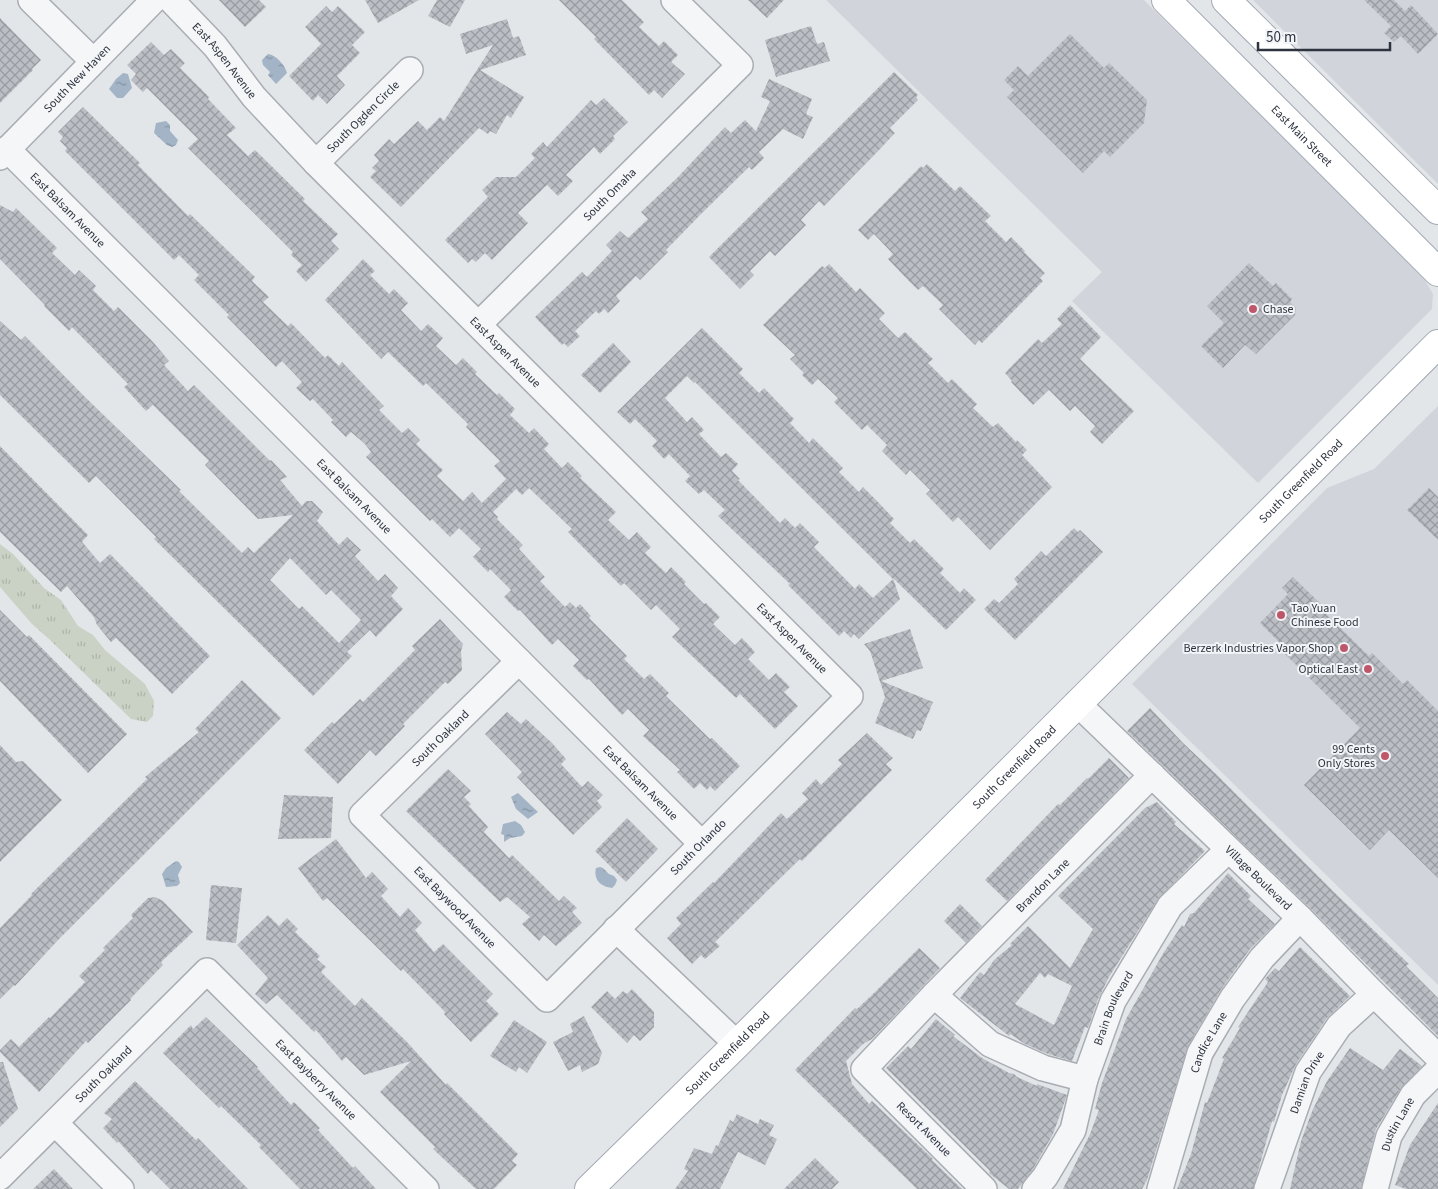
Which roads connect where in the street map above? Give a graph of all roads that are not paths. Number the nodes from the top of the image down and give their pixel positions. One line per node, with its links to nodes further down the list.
1 (31, 0): 7 (street)
2 (154, 0): 7 (street, South New Haven)
3 (171, 0): 10 (street, East Aspen Avenue)
4 (674, 0): 13 (street, South Omaha)
5 (1166, 0): 12 (main road, East Main Street)
6 (1226, 0): 11 (main road)
7 (93, 61): 9 (street, South New Haven)
8 (410, 70): 10 (street, South Ogden Circle)
9 (4, 153): 15 (street, East Balsam Avenue)
10 (316, 163): 13 (street, East Aspen Avenue)
11 (1438, 210)
12 (1438, 272)
13 (479, 324): 16 (street, East Aspen Avenue)
14 (1438, 344): 17 (main road, South Greenfield Road)
15 (519, 661): 19 (street, South Oakland); 20 (street, East Balsam Avenue)
16 (850, 696): 20 (street, South Orlando)
17 (1077, 703): 18 (street, Village Boulevard); 28 (main road, South Greenfield Road)
18 (1152, 775): 21 (street, Village Boulevard); 26 (street, Brandon Lane)
19 (362, 815): 27 (street, East Baywood Avenue)
20 (702, 844): 23 (street, South Orlando)
21 (1228, 850): 22 (street, Village Boulevard); 32 (street, Brain Boulevard)
22 (1300, 918): 25 (street, Village Boulevard); 40 (street, Candice Lane)
23 (616, 929): 27 (street, South Orlando); 28 (street)
24 (207, 971): 33 (street, South Oakland); 36 (street, East Bayberry Avenue)
25 (1374, 994): 29 (street, Village Boulevard); 41 (street, Damian Drive)
26 (934, 995): 30 (street, Brandon Lane); 32 (street)
27 (547, 999)
28 (737, 1044): 37 (main road, South Greenfield Road)
29 (1438, 1057)
30 (864, 1068): 38 (street, Resort Avenue)
31 (1438, 1070): 42 (street, Dustin Lane)
32 (1085, 1079): 39 (street, Brain Boulevard)
33 (55, 1123): 34 (street, South Oakland); 35 (street)
34 (0, 1177)
35 (121, 1189)
36 (426, 1189)
37 (589, 1189)
38 (984, 1189)
39 (1035, 1189)
40 (1160, 1189)
41 (1267, 1189)
42 (1375, 1189)

